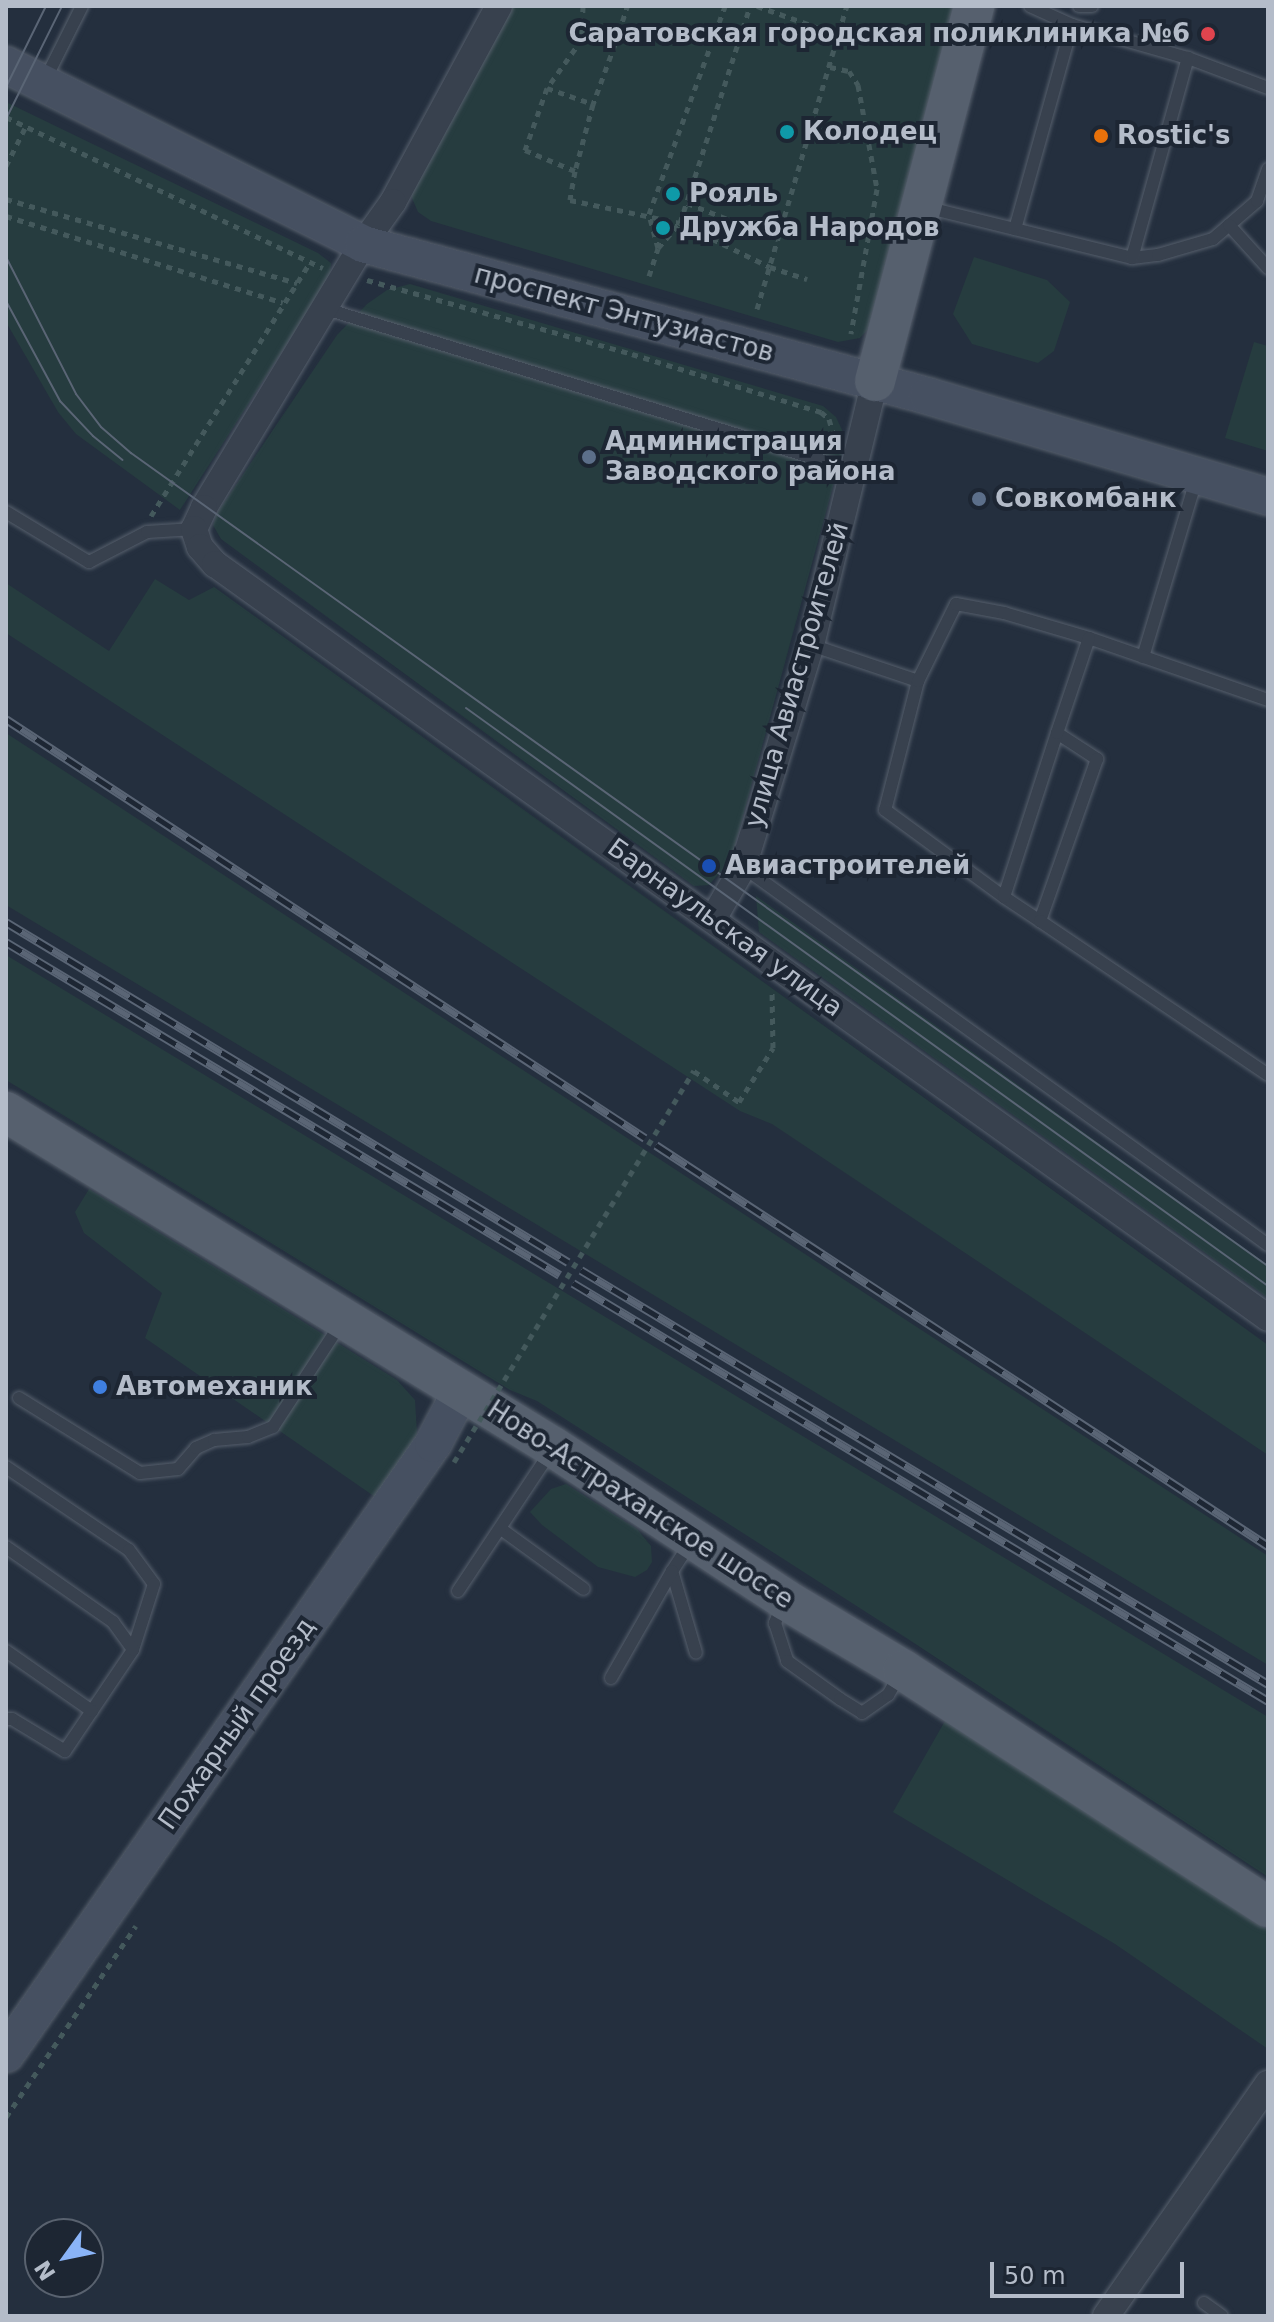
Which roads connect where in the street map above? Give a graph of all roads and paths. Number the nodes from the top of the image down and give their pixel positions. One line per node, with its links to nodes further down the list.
1 (82, 6): 20 (lane)
2 (499, 6): 37 (street)
3 (583, 6): 15 (path)
4 (627, 6): 16 (path)
5 (725, 6): 31 (path)
6 (750, 6): 29 (path)
7 (757, 6): 14 (path)
8 (847, 6): 14 (path)
9 (974, 6): 30 (main road, улица Авиастроителей)
10 (1030, 6): 13 (lane)
11 (1079, 6): 12 (lane)
12 (1092, 6)
13 (1072, 25): 17 (lane); 35 (lane)
14 (839, 35): 19 (path)
15 (582, 39): 16 (path); 21 (path)
16 (615, 44): 23 (path)
17 (1188, 58): 22 (lane); 39 (lane)
18 (6, 65): 20 (main road, проспект Энтузиастов)
19 (830, 67): 36 (path); 49 (path)
20 (43, 85): 37 (main road, проспект Энтузиастов)
21 (547, 88): 23 (path); 27 (path)
22 (1268, 88)
23 (593, 104): 27 (path)
24 (25, 128): 25 (path)
25 (6, 166)
26 (1268, 169): 34 (lane)
27 (575, 171): 31 (path)
28 (6, 199): 45 (path)
29 (687, 203): 33 (path); 36 (path)
30 (921, 206): 35 (lane); 51 (main road, улица Авиастроителей)
31 (649, 214): 33 (path); 38 (path)
32 (6, 215): 46 (path)
33 (680, 223): 38 (path); 41 (path)
34 (1229, 225): 39 (lane); 42 (lane)
35 (1015, 229): 39 (lane)
36 (778, 239): 41 (path)
37 (363, 244): 47 (street); 51 (main road, проспект Энтузиастов)
38 (658, 248): 43 (path)
39 (1132, 258)
40 (309, 264): 45 (path)
41 (770, 267): 44 (path); 48 (path)
42 (1268, 268)
43 (649, 276)
44 (807, 279)
45 (297, 283): 46 (path)
46 (283, 303): 58 (path)
47 (326, 309): 53 (lane); 57 (street)
48 (757, 309)
49 (851, 334)
50 (625, 352): 52 (path)
51 (875, 381): 53 (street, улица Авиастроителей); 54 (main road, проспект Энтузиастов)
52 (834, 436)
53 (853, 470): 60 (street, улица Авиастроителей)
54 (1197, 476): 55 (main road, проспект Энтузиастов); 61 (lane)
55 (1268, 497)
56 (6, 512): 58 (lane)
57 (194, 529): 58 (lane); 67 (street, Барнаульская улица)
58 (147, 532)
59 (1089, 638): 61 (lane); 62 (lane); 64 (lane)
60 (811, 645): 62 (lane); 65 (street, улица Авиастроителей)
61 (1143, 657): 63 (lane)
62 (918, 681): 66 (lane)
63 (1268, 700)
64 (1057, 733): 66 (lane); 68 (lane)
65 (743, 867): 67 (street, улица Авиастроителей); 72 (lane)
66 (1004, 897): 68 (lane)
67 (713, 919): 74 (street, Барнаульская улица)
68 (1040, 921): 70 (lane)
69 (765, 984): 78 (path, bridge)
70 (1268, 1075)
71 (6, 1112): 73 (main road, Ново-Астраханское шоссе)
72 (1268, 1245)
73 (344, 1317): 75 (main road, Ново-Астраханское шоссе); 76 (lane)
74 (1268, 1318)
75 (461, 1391): 77 (main road, Ново-Астраханское шоссе); 94 (main road, Пожарный проезд)
76 (19, 1398)
77 (553, 1447): 80 (lane); 82 (main road, Ново-Астраханское шоссе)
78 (454, 1462)
79 (6, 1467): 86 (lane)
80 (501, 1529): 83 (lane); 84 (lane)
81 (6, 1547): 86 (lane)
82 (682, 1555): 85 (main road, Ново-Астраханское шоссе); 88 (lane); 90 (lane)
83 (584, 1589)
84 (458, 1591)
85 (784, 1599): 89 (main road, Ново-Астраханское шоссе); 89 (lane)
86 (133, 1650): 91 (lane)
87 (6, 1651): 91 (lane)
88 (696, 1653)
89 (903, 1670): 93 (main road, Ново-Астраханское шоссе)
90 (611, 1678)
91 (92, 1711): 92 (lane)
92 (6, 1719)
93 (1268, 1907)
94 (6, 2054)
95 (1268, 2084): 97 (street)
96 (1204, 2303): 98 (lane)
97 (1106, 2316)
98 (1222, 2316)

